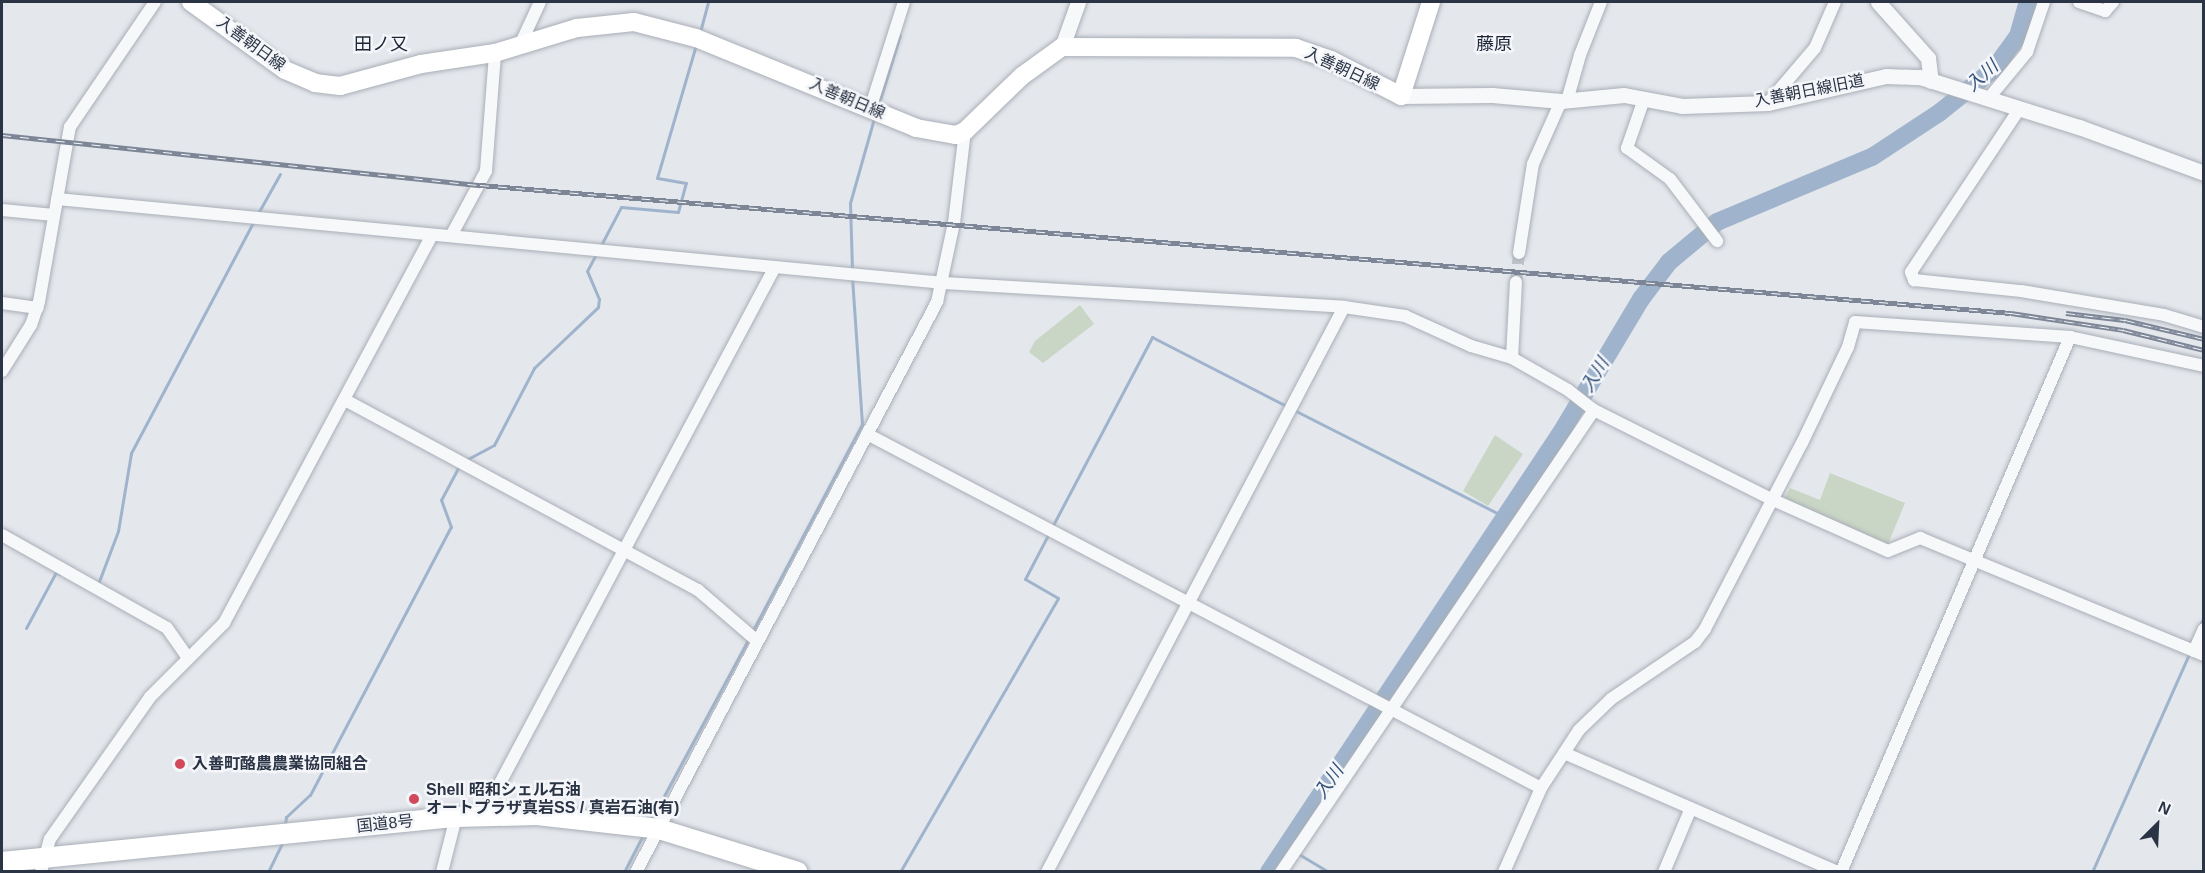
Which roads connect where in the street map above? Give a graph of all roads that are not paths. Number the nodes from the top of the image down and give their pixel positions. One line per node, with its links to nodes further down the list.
1 (155, 2): 26 (street)
2 (191, 2): 15 (main road, 入善朝日線)
3 (540, 2): 13 (street)
4 (904, 2): 23 (street)
5 (1078, 2): 14 (street)
6 (1431, 2): 17 (main road, 入善朝日線)
7 (1601, 2): 20 (street)
8 (1835, 2): 21 (street)
9 (1878, 2): 16 (street)
10 (2044, 2): 18 (street)
11 (2079, 2): 12 (street)
12 (2113, 2)
13 (520, 45): 15 (main road, 入善朝日線); 23 (main road, 入善朝日線)
14 (1062, 47): 17 (main road, 入善朝日線); 24 (main road)
15 (495, 54): 30 (street)
16 (1938, 84): 18 (street, 入善朝日線旧道); 21 (street, 入善朝日線旧道)
17 (1401, 96): 20 (street, 入善朝日線旧道)
18 (1986, 97): 22 (street, 入善朝日線旧道)
19 (1644, 99): 20 (street, 入善朝日線旧道); 21 (street, 入善朝日線旧道); 31 (street)
20 (1564, 101): 32 (street)
21 (1768, 103)
22 (2020, 108): 25 (street, 入善朝日線旧道); 39 (street)
23 (870, 109): 24 (main road, 入善朝日線)
24 (965, 131): 35 (street)
25 (2204, 173)
26 (57, 199): 28 (street); 29 (street)
27 (2, 210): 28 (street)
28 (54, 215): 38 (street)
29 (432, 235): 30 (street); 44 (street)
30 (451, 236): 33 (street)
31 (1717, 241)
32 (1519, 253)
33 (775, 267): 35 (street); 49 (street)
34 (1516, 282): 41 (street)
35 (944, 283): 37 (street); 46 (street)
36 (2, 303): 38 (street)
37 (1344, 307): 41 (street); 51 (street)
38 (38, 308): 43 (street)
39 (2204, 327)
40 (2070, 337): 42 (street); 47 (street); 50 (street)
41 (1512, 358): 45 (street)
42 (2204, 366)
43 (2, 371)
44 (345, 400): 49 (street); 55 (street)
45 (1594, 410): 47 (street); 56 (street)
46 (867, 434): 51 (street); 53 (street)
47 (1771, 499): 50 (street); 57 (street)
48 (2, 535): 55 (street)
49 (623, 548): 53 (street); 60 (street)
50 (1975, 560): 54 (street); 72 (street)
51 (1192, 602): 56 (street); 68 (street)
52 (2204, 629): 54 (street)
53 (756, 640): 62 (street)
54 (2199, 653)
55 (188, 658): 64 (street)
56 (1395, 709): 58 (street); 69 (street)
57 (1564, 753): 58 (street); 59 (street)
58 (1541, 788): 70 (street)
59 (1691, 808): 71 (street); 72 (street)
60 (483, 815): 61 (highway, 国道8号); 62 (highway, 国道8号)
61 (456, 817): 64 (highway, 国道8号); 65 (street)
62 (659, 829): 66 (street); 67 (highway, 国道8号)
63 (2, 862): 64 (highway, 国道8号)
64 (42, 865)
65 (442, 872)
66 (636, 872)
67 (798, 872)
68 (1047, 872)
69 (1281, 872)
70 (1504, 872)
71 (1664, 872)
72 (1839, 872)

